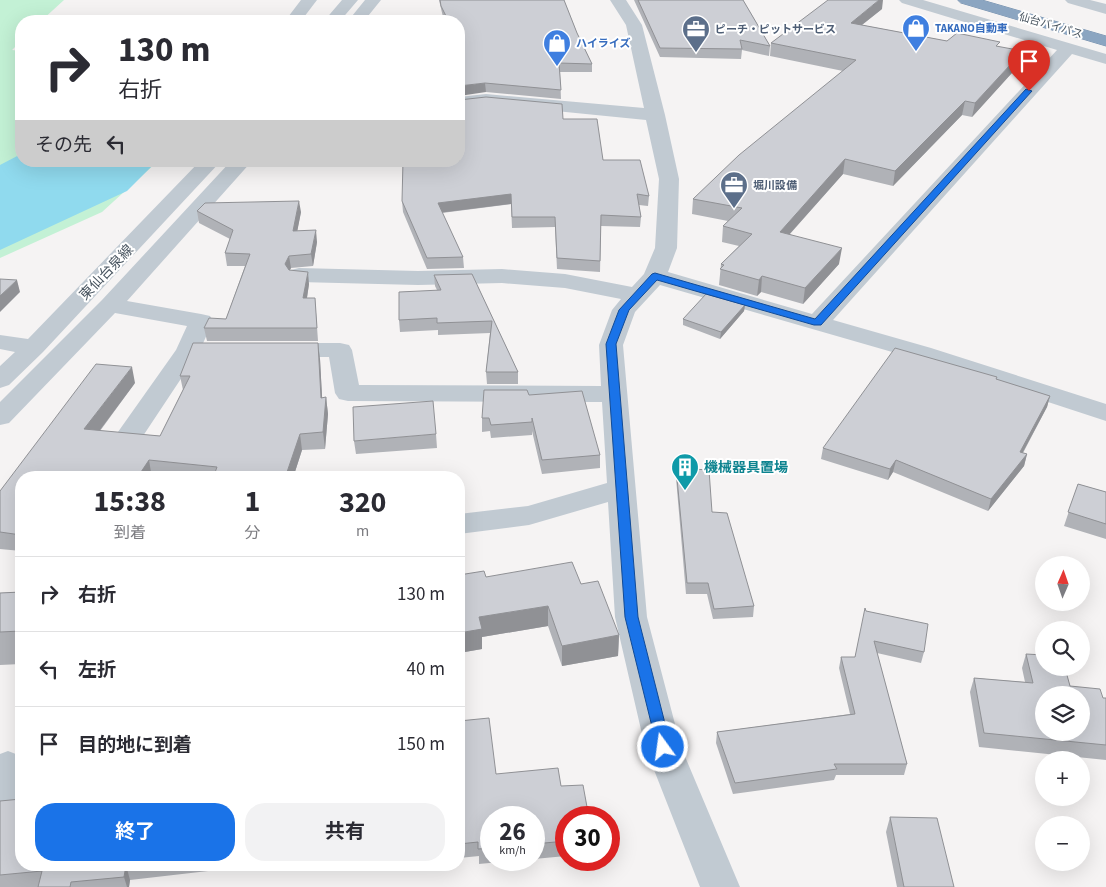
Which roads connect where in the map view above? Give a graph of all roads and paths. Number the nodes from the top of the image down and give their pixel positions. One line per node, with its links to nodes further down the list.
1 (309, 0): 9 (street)
2 (350, 0): 10 (street)
3 (373, 0): 11 (street)
4 (618, 0): 17 (street)
5 (907, 0): 14 (street)
6 (966, 0): 13 (highway, 仙台バイパス)
7 (1070, 7): 8 (street); 12 (highway, 仙台バイパス)
8 (1106, 9)
9 (298, 15)
10 (337, 15)
11 (361, 15)
12 (1106, 24)
13 (1106, 41)
14 (1068, 48): 15 (street); 25 (street)
15 (1106, 58)
16 (465, 101): 17 (street)
17 (656, 115): 23 (street)
18 (205, 167): 27 (street, 東仙台泉線)
19 (237, 167): 21 (street)
20 (230, 204): 21 (street)
21 (204, 205): 24 (street)
22 (299, 275): 23 (street)
23 (647, 285): 25 (street); 32 (street)
24 (110, 305): 28 (street); 34 (street)
25 (818, 322): 33 (street)
26 (0, 342): 27 (street)
27 (34, 347): 31 (street, 東仙台泉線)
28 (188, 350): 29 (street); 35 (street)
29 (216, 350)
30 (254, 350): 32 (street)
31 (0, 380)
32 (615, 394): 36 (street)
33 (1106, 413)
34 (0, 417)
35 (127, 440)
36 (622, 488): 37 (street); 38 (street)
37 (465, 523)
38 (720, 887)

